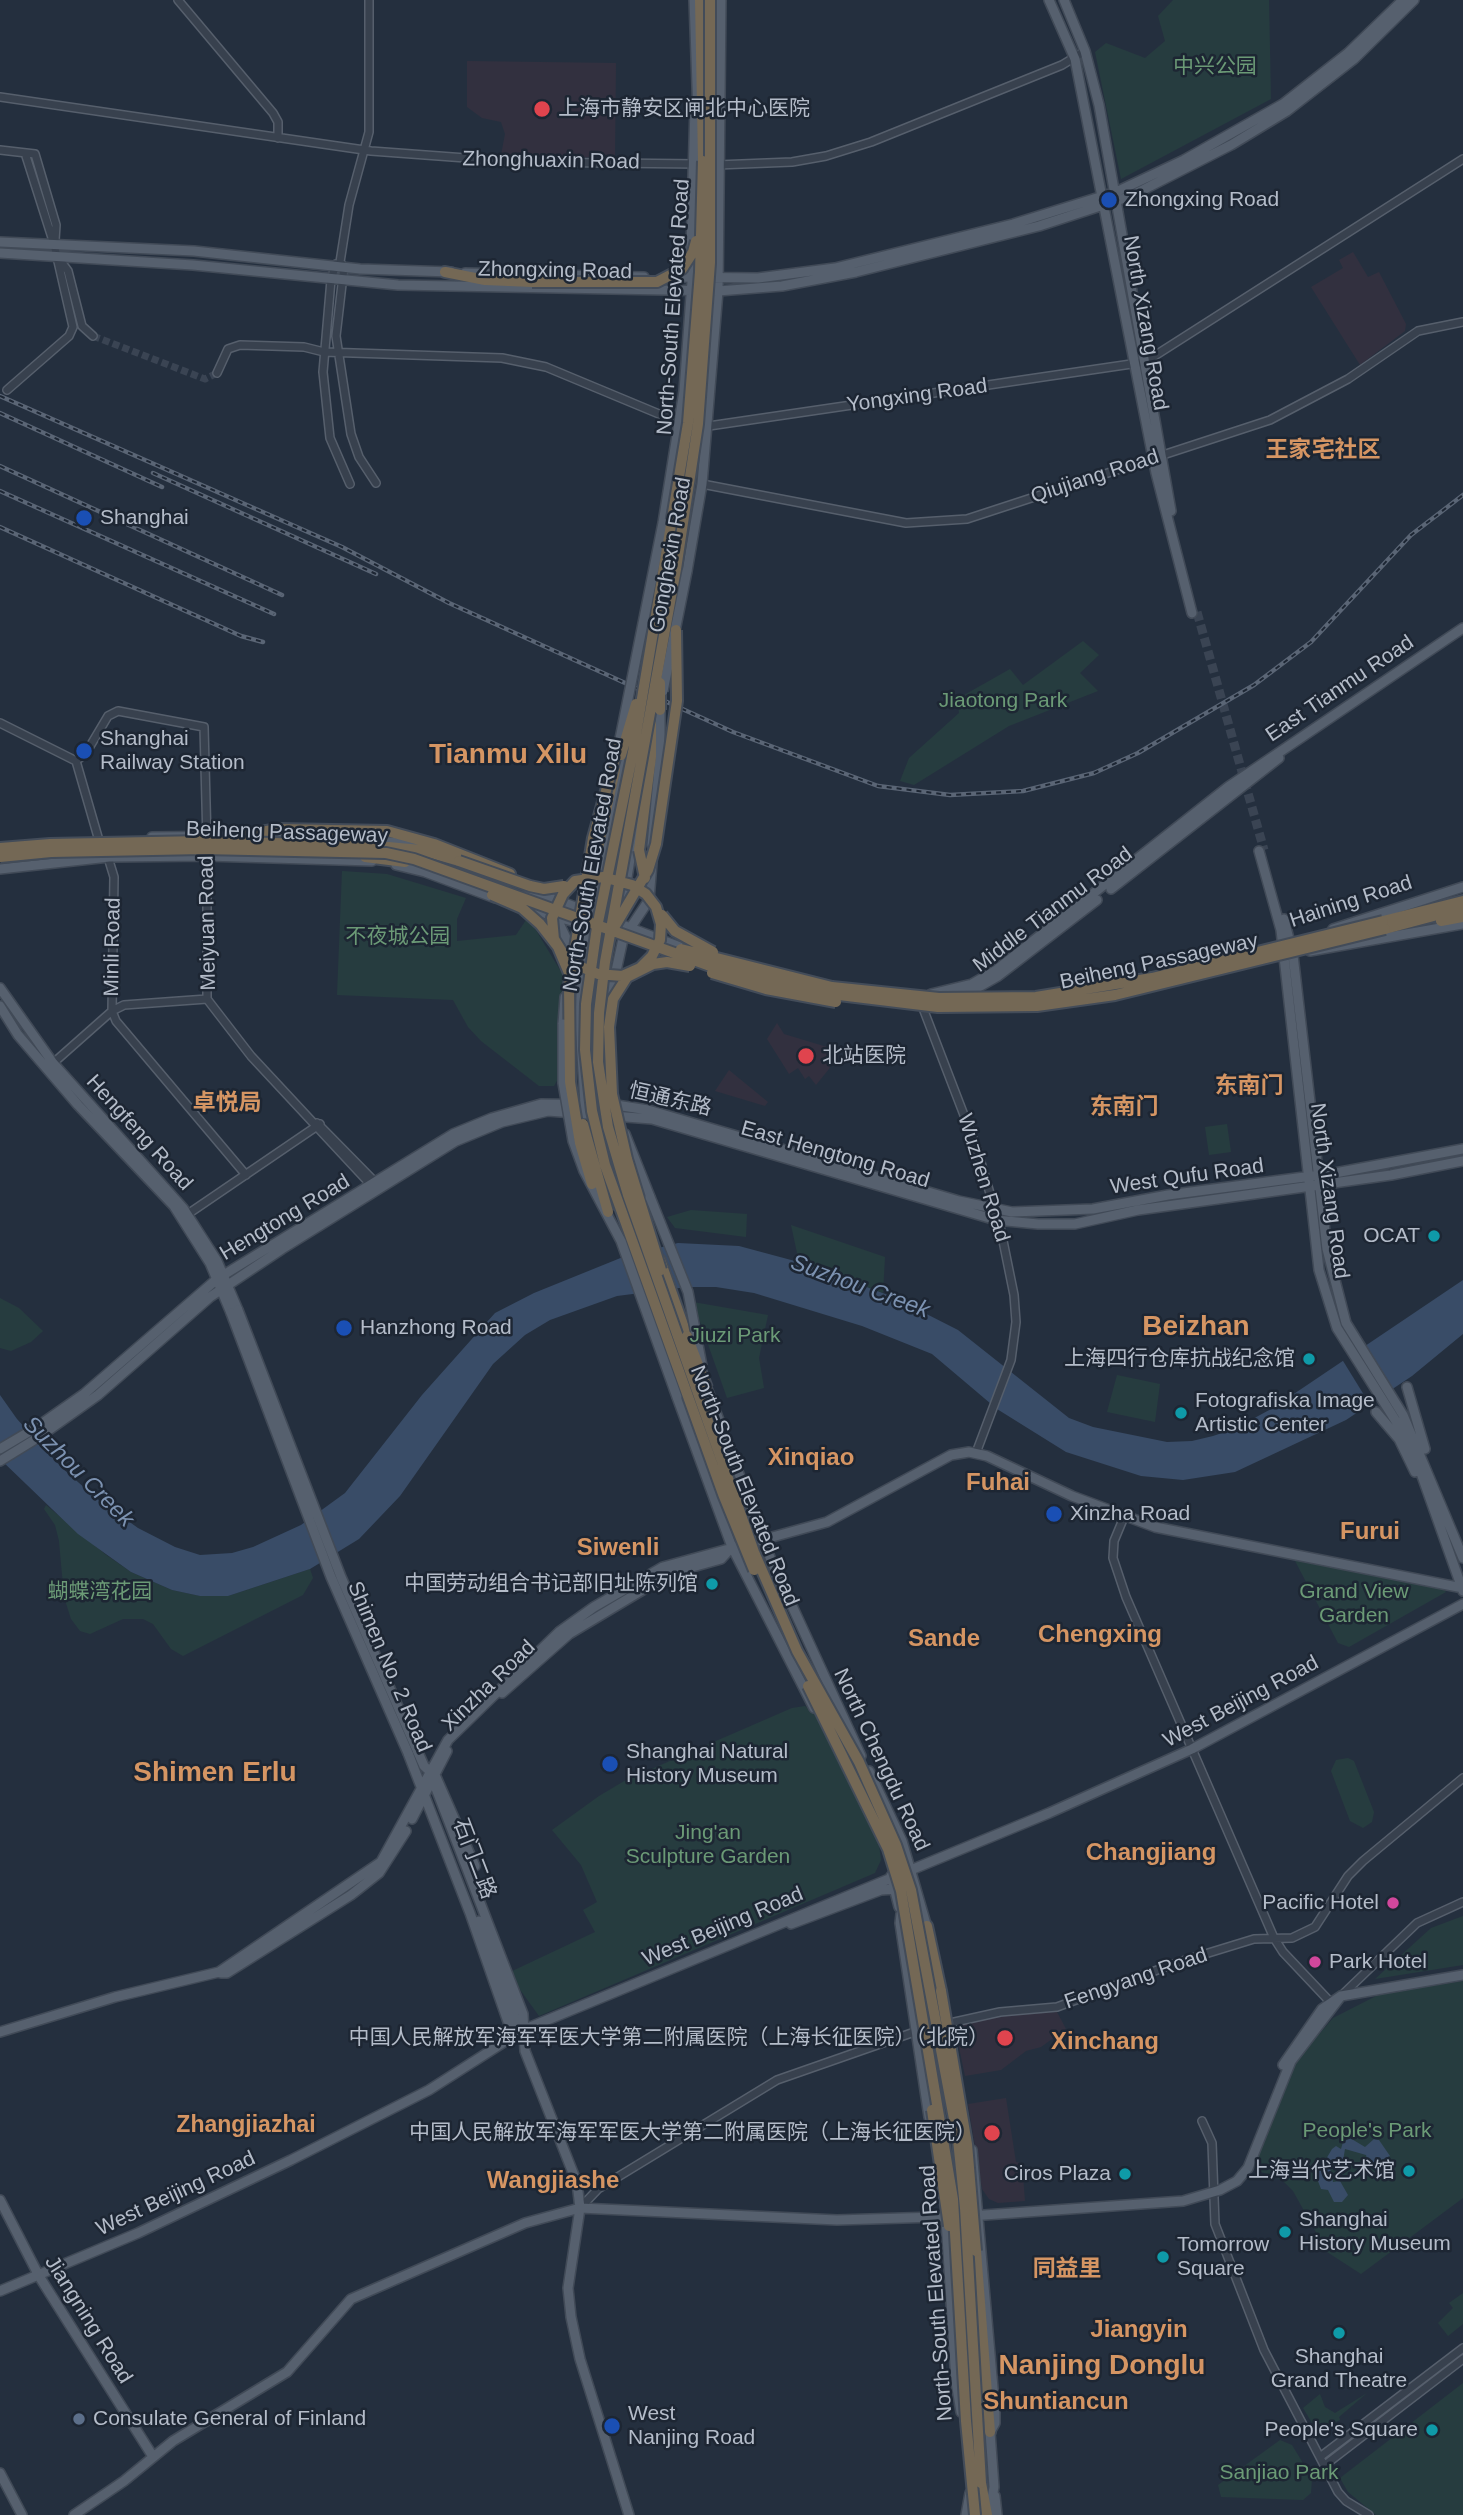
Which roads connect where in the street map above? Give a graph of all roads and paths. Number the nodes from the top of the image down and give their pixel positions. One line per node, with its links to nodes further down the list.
1 (178, 0): 15 (street)
2 (369, 0): 17 (street)
3 (710, 0): 53 (highway, North-South Elevated Road, bridge)
4 (715, 0): 11 (main road)
5 (721, 0): 11 (main road, Gonghexin Road)
6 (1049, 0): 13 (main road, North Xizang Road)
7 (1064, 0): 12 (main road, North Xizang Road)
8 (1403, 0): 22 (main road, Zhongxing Road)
9 (1414, 0): 22 (main road, Zhongxing Road)
10 (697, 2): 20 (highway, North-South Elevated Road); 20 (main road, Gonghexin Road)
11 (720, 29): 21 (main road, Gonghexin Road)
12 (1085, 51): 13 (street, Zhonghuaxin Road); 22 (main road, North Xizang Road)
13 (1075, 59): 21 (street, Zhonghuaxin Road); 23 (main road, North Xizang Road)
14 (0, 97): 15 (street, Zhonghuaxin Road)
15 (278, 138): 17 (street, Zhonghuaxin Road)
16 (0, 150): 18 (street)
17 (364, 151): 20 (street, Zhonghuaxin Road); 28 (street)
18 (25, 153): 25 (street); 25 (street)
19 (1463, 159): 40 (street, Yongxing Road)
20 (698, 163): 21 (street, Zhonghuaxin Road); 29 (highway, bridge); 30 (main road, Gonghexin Road); 53 (highway, North-South Elevated Road, bridge)
21 (720, 165): 31 (main road, Gonghexin Road)
22 (1117, 196): 23 (main road, Zhongxing Road); 40 (main road, North Xizang Road)
23 (1105, 201): 31 (main road, Zhongxing Road); 35 (main road, Zhongxing Road); 40 (main road, North Xizang Road)
24 (0, 242): 25 (main road, Zhongxing Road)
25 (54, 244): 27 (street); 28 (main road, Zhongxing Road)
26 (0, 253): 27 (main road, Zhongxing Road)
27 (57, 256): 32 (main road, Zhongxing Road); 37 (street); 42 (street)
28 (339, 265): 29 (main road, Zhongxing Road); 32 (street); 33 (street)
29 (444, 272): 30 (main road, Zhongxing Road)
30 (692, 277): 31 (main road, Zhongxing Road); 34 (main road, Gonghexin Road)
31 (718, 279): 35 (main road, Gonghexin Road)
32 (331, 281): 33 (main road, Zhongxing Road); 38 (street)
33 (342, 281): 34 (main road, Zhongxing Road); 39 (street)
34 (691, 290): 35 (main road, Zhongxing Road); 43 (main road, Gonghexin Road)
35 (718, 291): 44 (main road, Gonghexin Road)
36 (1463, 322): 45 (street, Qiujiang Road)
37 (93, 336)
38 (324, 352): 39 (street, Yongxing Road); 41 (street, Yongxing Road); 47 (street)
39 (340, 352): 43 (street, Yongxing Road); 46 (street)
40 (1140, 363): 44 (street, Yongxing Road); 45 (main road, North Xizang Road)
41 (217, 373)
42 (7, 390)
43 (678, 423): 44 (street, Yongxing Road); 56 (main road, Gonghexin Road, bridge)
44 (707, 428): 48 (main road, Gonghexin Road)
45 (1157, 457): 48 (street, Qiujiang Road); 49 (main road, North Xizang Road)
46 (376, 483)
47 (350, 484)
48 (702, 484): 51 (main road, Gonghexin Road, bridge)
49 (1194, 612)
50 (1463, 628): 59 (main road, East Tianmu Road)
51 (676, 630): 54 (main road, Gonghexin Road, bridge); 90 (highway, bridge)
52 (1463, 634): 58 (main road, East Tianmu Road)
53 (655, 655): 54 (highway, bridge); 60 (highway, bridge); 73 (highway, North-South Elevated Road, bridge)
54 (656, 710): 76 (highway, bridge); 86 (main road, Gonghexin Road); 90 (highway, North-South Elevated Road, bridge)
55 (0, 723): 57 (street)
56 (618, 747): 60 (highway, bridge); 91 (highway, bridge)
57 (76, 761): 61 (street, Meiyuan Road); 63 (street, Minli Road)
58 (1273, 762): 95 (main road, Middle Tianmu Road)
59 (1239, 780): 96 (main road, Middle Tianmu Road)
60 (614, 782): 71 (highway, bridge)
61 (207, 835): 62 (main road, Middle Tianmu Road); 63 (main road, Middle Tianmu Road); 68 (street, Meiyuan Road)
62 (238, 836): 71 (highway, bridge); 78 (main road, Middle Tianmu Road)
63 (96, 839): 65 (main road, Middle Tianmu Road); 69 (street, Minli Road)
64 (388, 847): 65 (highway, Beiheng Passageway, bridge); 71 (highway, bridge); 97 (highway, Beiheng Passageway, bridge)
65 (0, 849)
66 (321, 850): 70 (highway, Beiheng Passageway, bridge); 89 (highway, bridge); 97 (highway, Beiheng Passageway, bridge)
67 (1262, 850): 88 (main road, North Xizang Road)
68 (207, 856): 69 (main road, Middle Tianmu Road); 81 (main road, Middle Tianmu Road); 98 (street, Meiyuan Road)
69 (108, 857): 70 (main road, Middle Tianmu Road); 101 (street, Minli Road)
70 (0, 863)
71 (570, 883): 76 (highway, bridge); 89 (highway, bridge)
72 (1463, 887): 88 (main road, Haining Road)
73 (604, 891): 91 (highway, bridge); 124 (highway, North-South Elevated Road, bridge)
74 (1463, 894): 79 (highway)
75 (1463, 901): 79 (highway, Beiheng Passageway)
76 (656, 907): 93 (highway, bridge); 97 (highway, bridge)
77 (1463, 908): 82 (highway, Beiheng Passageway)
78 (590, 912): 85 (main road, Gonghexin Road); 86 (main road, Middle Tianmu Road); 86 (main road, Gonghexin Road)
79 (1409, 915): 84 (highway, Beiheng Passageway)
80 (1463, 916): 82 (highway)
81 (557, 919): 85 (main road, Middle Tianmu Road); 91 (main road)
82 (1425, 919): 84 (highway, Beiheng Passageway)
83 (1463, 923): 92 (main road, Haining Road)
84 (1384, 925): 97 (highway, Beiheng Passageway, bridge)
85 (587, 926): 87 (main road, Middle Tianmu Road); 91 (main road, North Chengdu Road); 103 (main road, Gonghexin Road)
86 (627, 927): 87 (main road, Gonghexin Road); 96 (main road, Middle Tianmu Road)
87 (623, 939): 100 (main road, Middle Tianmu Road); 104 (main road, Gonghexin Road)
88 (1286, 942): 92 (main road, North Xizang Road); 95 (main road, Haining Road)
89 (558, 947): 93 (highway, bridge); 114 (highway, bridge)
90 (607, 948): 124 (highway, North-South Elevated Road, bridge)
91 (574, 952): 111 (highway, bridge); 111 (main road, North Chengdu Road, bridge)
92 (1288, 956): 100 (main road, Haining Road); 109 (main road, North Xizang Road); 110 (main road, North Xizang Road)
93 (640, 968): 97 (highway, bridge); 120 (highway, bridge)
94 (0, 988): 102 (main road, Hengfeng Road)
95 (964, 995): 96 (main road, Haining Road); 100 (main road, Middle Tianmu Road)
96 (919, 996): 100 (street, Wuzhen Road)
97 (877, 997)
98 (207, 999): 101 (street); 105 (street, Meiyuan Road)
99 (0, 1006): 102 (main road, Hengfeng Road)
100 (922, 1009): 113 (street, Wuzhen Road)
101 (113, 1011): 102 (street); 108 (street, Minli Road)
102 (50, 1066): 116 (main road, Hengfeng Road)
103 (586, 1108): 104 (main road, 恒通东路); 112 (main road, Hengtong Road)
104 (617, 1110): 113 (main road, 恒通东路); 117 (main road, East Hengtong Road); 126 (main road, Gonghexin Road, bridge)
105 (316, 1124): 108 (street); 112 (street, Meiyuan Road)
106 (1463, 1149): 109 (main road)
107 (1463, 1161): 109 (main road)
108 (246, 1175): 116 (street)
109 (1319, 1180): 110 (main road); 123 (main road, North Xizang Road)
110 (1308, 1182): 115 (main road, West Qufu Road); 118 (main road, West Qufu Road); 123 (main road, North Xizang Road)
111 (592, 1184): 114 (main road, North Chengdu Road, bridge)
112 (375, 1187): 121 (main road, Hengtong Road)
113 (993, 1209): 115 (main road, 恒通东路); 117 (street, Wuzhen Road)
114 (608, 1212): 119 (main road, North Chengdu Road, bridge)
115 (1072, 1212)
116 (185, 1216): 121 (main road, Hengfeng Road)
117 (996, 1220): 118 (main road, East Hengtong Road); 131 (street, Wuzhen Road)
118 (1075, 1224)
119 (621, 1241): 124 (highway, bridge); 137 (main road, North Chengdu Road, bridge)
120 (654, 1244): 124 (highway, bridge); 126 (highway, bridge)
121 (222, 1282): 122 (main road, Hengfeng Road); 129 (main road, Hengtong Road)
122 (234, 1311): 142 (main road, Shimen No. 2 Road, bridge)
123 (1342, 1325): 128 (main road)
124 (673, 1343): 165 (highway, North-South Elevated Road, bridge); 166 (highway, North-South Elevated Road, bridge)
125 (1408, 1387): 133 (main road)
126 (707, 1388): 136 (main road, North Chengdu Road)
127 (1376, 1412): 134 (main road)
128 (1399, 1418): 133 (main road); 134 (main road)
129 (38, 1432): 130 (main road); 132 (main road)
130 (0, 1449)
131 (976, 1453): 135 (main road); 136 (main road, Xinzha Road)
132 (0, 1461)
133 (1436, 1491): 138 (main road)
134 (1434, 1513): 139 (main road)
135 (1124, 1517): 139 (main road); 141 (street)
136 (762, 1538): 137 (main road, Xinzha Road); 146 (main road, North Chengdu Road)
137 (732, 1547): 144 (main road, Xinzha Road); 147 (main road, North Chengdu Road)
138 (1463, 1558)
139 (1463, 1589)
140 (1463, 1604): 141 (main road, West Beijing Road)
141 (1192, 1749): 146 (main road, West Beijing Road); 152 (street)
142 (413, 1751): 144 (main road, Shimen No. 2 Road); 144 (main road, Shimen No. 2 Road)
143 (1463, 1778): 152 (street, Fengyang Road)
144 (429, 1784): 145 (main road, Shimen No. 2 Road); 153 (main road, Shimen No. 2 Road); 160 (main road, Shimen No. 2 Road); 162 (main road, Xinzha Road)
145 (475, 1866)
146 (912, 1867): 147 (main road, West Beijing Road); 151 (main road, North Chengdu Road)
147 (891, 1876): 148 (main road, North Chengdu Road); 154 (main road, West Beijing Road)
148 (895, 1889): 150 (main road, North Chengdu Road); 154 (main road)
149 (1463, 1902): 157 (street)
150 (901, 1914): 161 (main road, North Chengdu Road); 168 (highway, bridge)
151 (927, 1926): 159 (main road, North Chengdu Road); 169 (highway, bridge)
152 (1275, 1938): 158 (street); 159 (street, Fengyang Road)
153 (486, 1949): 160 (main road, Shimen No. 2 Road); 163 (main road, Shimen No. 2 Road)
154 (672, 1967): 160 (main road, West Beijing Road)
155 (1463, 1975): 156 (main road)
156 (1363, 1992): 157 (main road); 158 (main road)
157 (1341, 1996): 158 (main road)
158 (1332, 2004): 173 (main road)
159 (946, 2024): 161 (street, Fengyang Road); 164 (main road)
160 (523, 2030): 163 (main road, West Beijing Road); 176 (main road, Shimen No. 2 Road)
161 (920, 2030): 171 (main road, North Chengdu Road); 176 (street, Fengyang Road)
162 (0, 2032)
163 (513, 2036): 181 (main road, West Beijing Road)
164 (951, 2050): 169 (main road); 170 (main road)
165 (938, 2109): 168 (highway, bridge); 174 (highway, North-South Elevated Road, bridge)
166 (953, 2115): 169 (highway, bridge); 177 (highway, North-South Elevated Road, bridge)
167 (1202, 2121): 173 (street)
168 (936, 2139): 171 (highway, bridge)
169 (970, 2146): 170 (main road); 172 (highway, bridge); 177 (main road)
170 (965, 2158): 177 (main road)
171 (943, 2179): 174 (highway, bridge); 178 (main road); 185 (highway, bridge)
172 (971, 2183): 177 (highway, bridge); 186 (highway, bridge)
173 (1214, 2192): 177 (main road); 188 (street)
174 (953, 2199): 195 (highway, North-South Elevated Road, bridge)
175 (0, 2200): 181 (main road, Jiangning Road)
176 (580, 2208): 178 (main road); 187 (main road); 194 (main road, Shimen No. 2 Road)
177 (973, 2214): 178 (main road); 186 (main road); 186 (main road); 196 (highway, North-South Elevated Road, bridge)
178 (948, 2216): 179 (main road); 180 (main road)
179 (954, 2245): 180 (main road); 185 (main road)
180 (951, 2266): 185 (main road)
181 (39, 2276): 182 (main road, West Beijing Road); 187 (main road, Jiangning Road)
182 (0, 2291)
183 (1463, 2348): 188 (street)
184 (1463, 2360): 189 (street)
185 (961, 2406): 195 (main road)
186 (990, 2432): 191 (main road)
187 (152, 2455): 193 (main road)
188 (1320, 2457): 189 (street)
189 (1325, 2466): 198 (street)
190 (0, 2473): 192 (main road)
191 (994, 2487): 196 (main road); 197 (main road)
192 (22, 2515)
193 (74, 2515)
194 (629, 2515)
195 (971, 2515)
196 (986, 2515)
197 (997, 2515)
198 (1369, 2515)

